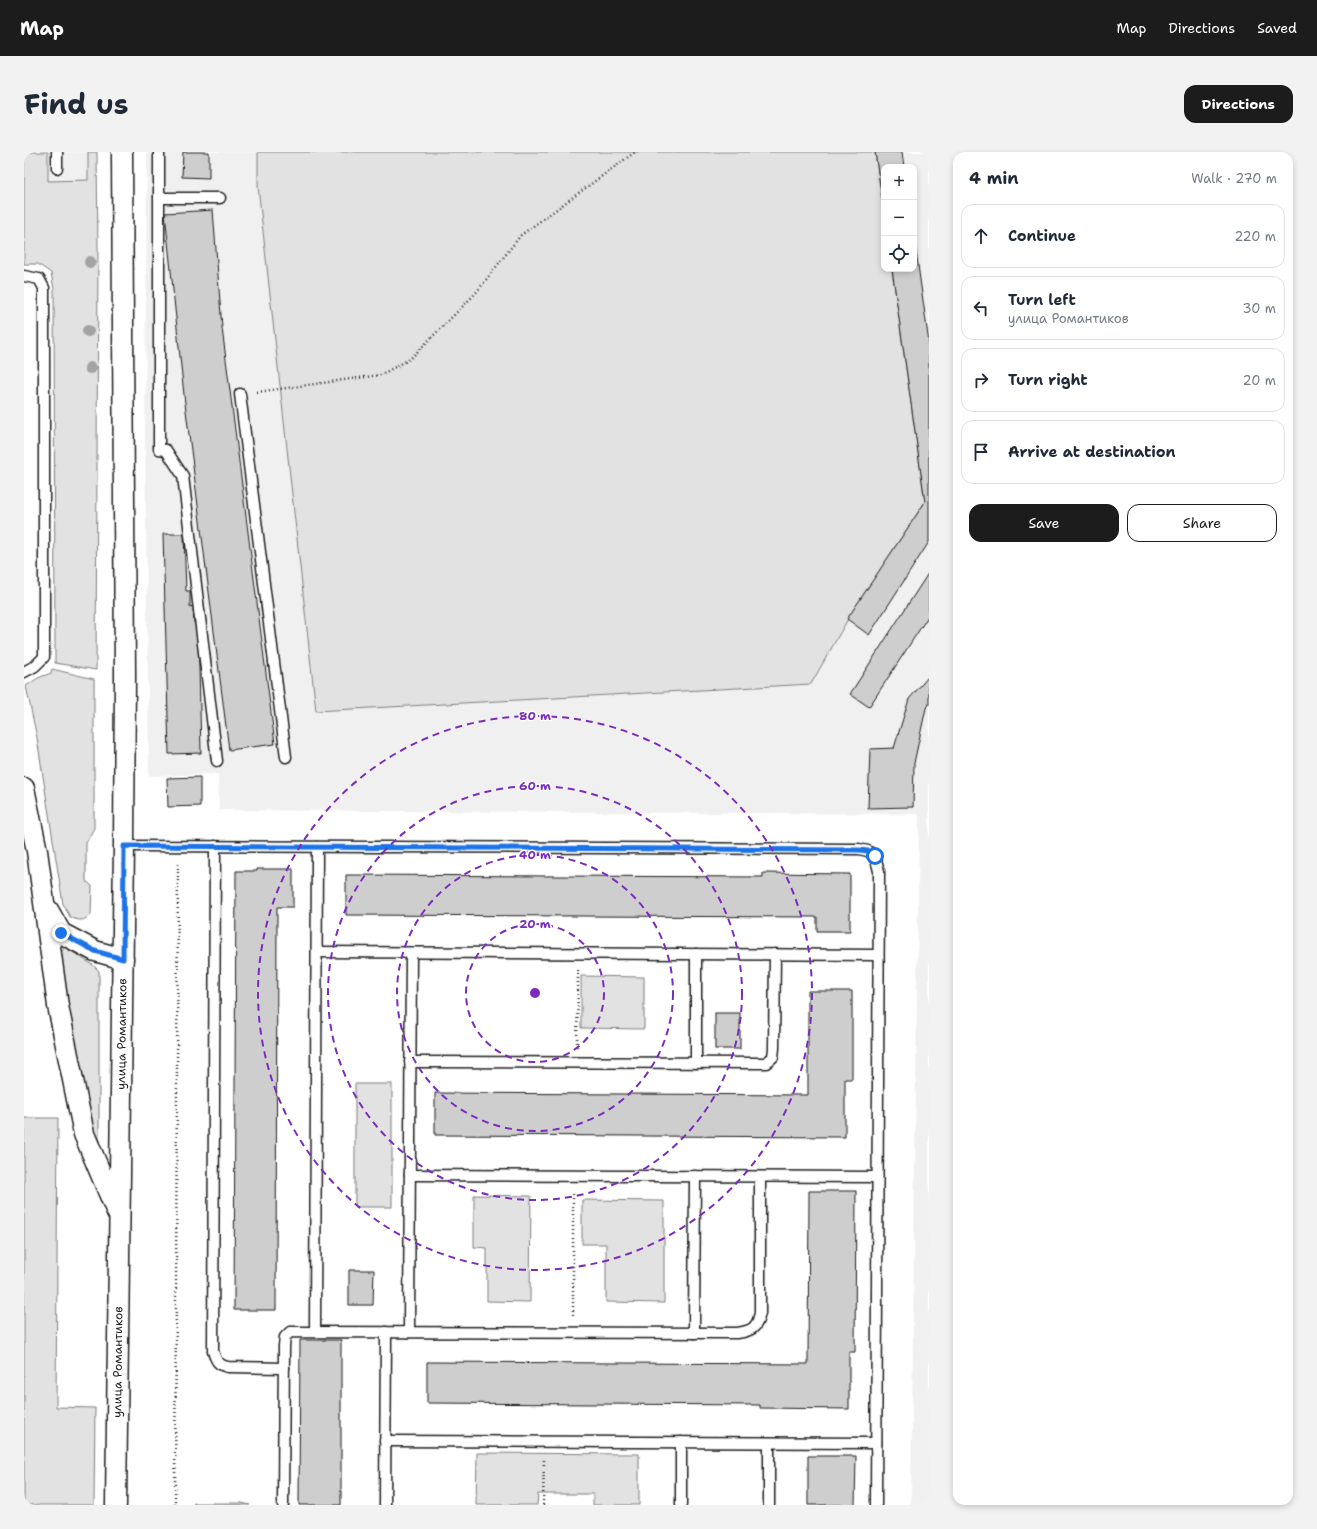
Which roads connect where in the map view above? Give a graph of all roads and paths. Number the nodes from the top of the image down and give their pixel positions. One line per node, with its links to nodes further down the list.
1 (57, 152): 5 (lane)
2 (122, 152): 14 (street, улица Романтиков)
3 (159, 152): 6 (lane)
4 (635, 152): 9 (path)
5 (57, 168)
6 (160, 198): 7 (lane); 12 (lane)
7 (220, 198)
8 (24, 276): 10 (lane)
9 (240, 394): 11 (lane)
10 (24, 672)
11 (286, 757)
12 (217, 761)
13 (24, 788): 18 (street, улица Романтиков)
14 (124, 846): 15 (lane); 25 (street, улица Романтиков)
15 (178, 846): 16 (lane); 47 (path)
16 (215, 846): 17 (lane); 40 (lane)
17 (317, 847): 19 (lane); 24 (lane)
18 (44, 903): 25 (street); 34 (street, улица Романтиков)
19 (317, 952): 20 (lane); 35 (lane)
20 (411, 953): 21 (lane); 26 (lane)
21 (578, 954): 22 (lane); 27 (path)
22 (696, 954): 23 (lane); 28 (lane)
23 (775, 954): 24 (lane); 28 (lane)
24 (878, 955): 33 (lane)
25 (123, 959): 34 (street, улица Романтиков)
26 (410, 1062): 27 (lane); 29 (lane)
27 (577, 1063): 28 (lane)
28 (696, 1063)
29 (410, 1175): 30 (lane); 37 (lane)
30 (573, 1176): 31 (lane); 38 (path)
31 (695, 1176): 32 (lane); 39 (lane)
32 (760, 1177): 33 (lane); 39 (lane)
33 (877, 1177): 45 (lane)
34 (120, 1219): 46 (street, улица Романтиков)
35 (315, 1331): 36 (lane); 40 (lane)
36 (386, 1332): 37 (lane); 41 (lane)
37 (409, 1332): 38 (lane)
38 (573, 1333): 39 (lane)
39 (694, 1333)
40 (284, 1368): 48 (lane)
41 (385, 1441): 42 (lane); 49 (lane)
42 (544, 1442): 43 (lane); 50 (path)
43 (682, 1442): 44 (lane); 51 (lane)
44 (769, 1443): 45 (lane); 52 (lane)
45 (876, 1443): 53 (lane)
46 (116, 1505)
47 (175, 1505)
48 (283, 1505)
49 (385, 1505)
50 (543, 1505)
51 (681, 1505)
52 (769, 1505)
53 (876, 1505)

